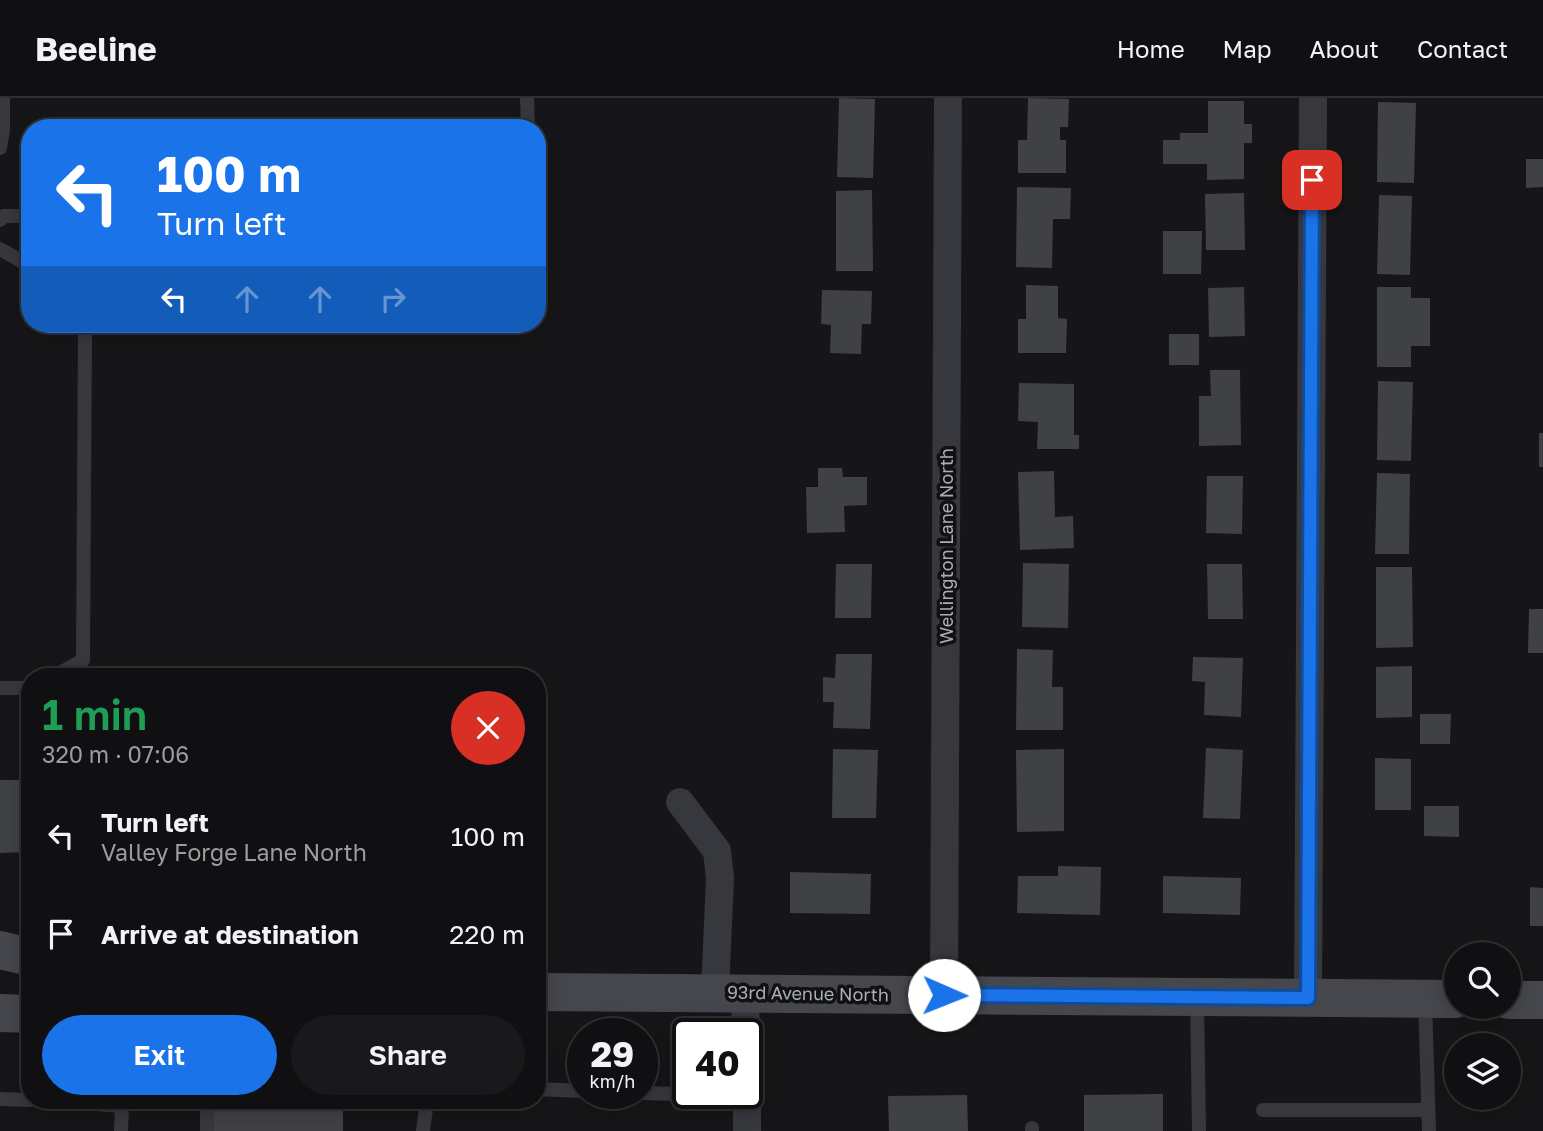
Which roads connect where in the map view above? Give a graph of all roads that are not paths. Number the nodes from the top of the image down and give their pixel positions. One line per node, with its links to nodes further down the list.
1 (3, 98): 6 (lane)
2 (527, 98): 5 (lane)
3 (948, 98): 22 (street, Wellington Lane North)
4 (1313, 98): 24 (street)
5 (528, 119)
6 (0, 148)
7 (21, 216): 8 (lane)
8 (0, 220)
9 (0, 249): 10 (lane)
10 (21, 261)
11 (85, 333): 12 (lane)
12 (69, 668)
13 (0, 688): 14 (lane)
14 (21, 688)
15 (680, 802): 21 (street)
16 (0, 950): 17 (street)
17 (21, 956)
18 (21, 958): 19 (street)
19 (0, 959)
20 (546, 992): 21 (street, 93rd Avenue North)
21 (730, 992): 22 (street, 93rd Avenue North); 28 (street)
22 (944, 995): 23 (street, 93rd Avenue North)
23 (1197, 997): 24 (street, 93rd Avenue North); 43 (lane)
24 (1308, 998): 25 (street, 93rd Avenue North)
25 (1441, 999): 38 (lane)
26 (1521, 1000): 27 (street)
27 (1543, 1000)
28 (739, 1018)
29 (546, 1089): 30 (lane)
30 (567, 1090)
31 (0, 1099): 32 (lane)
32 (21, 1100)
33 (123, 1109): 39 (lane)
34 (207, 1109): 40 (lane)
35 (426, 1109): 41 (lane)
36 (747, 1109): 42 (street)
37 (1263, 1110): 38 (lane)
38 (1428, 1110): 44 (lane)
39 (121, 1131)
40 (207, 1131)
41 (423, 1131)
42 (747, 1131)
43 (1199, 1131)
44 (1429, 1131)

